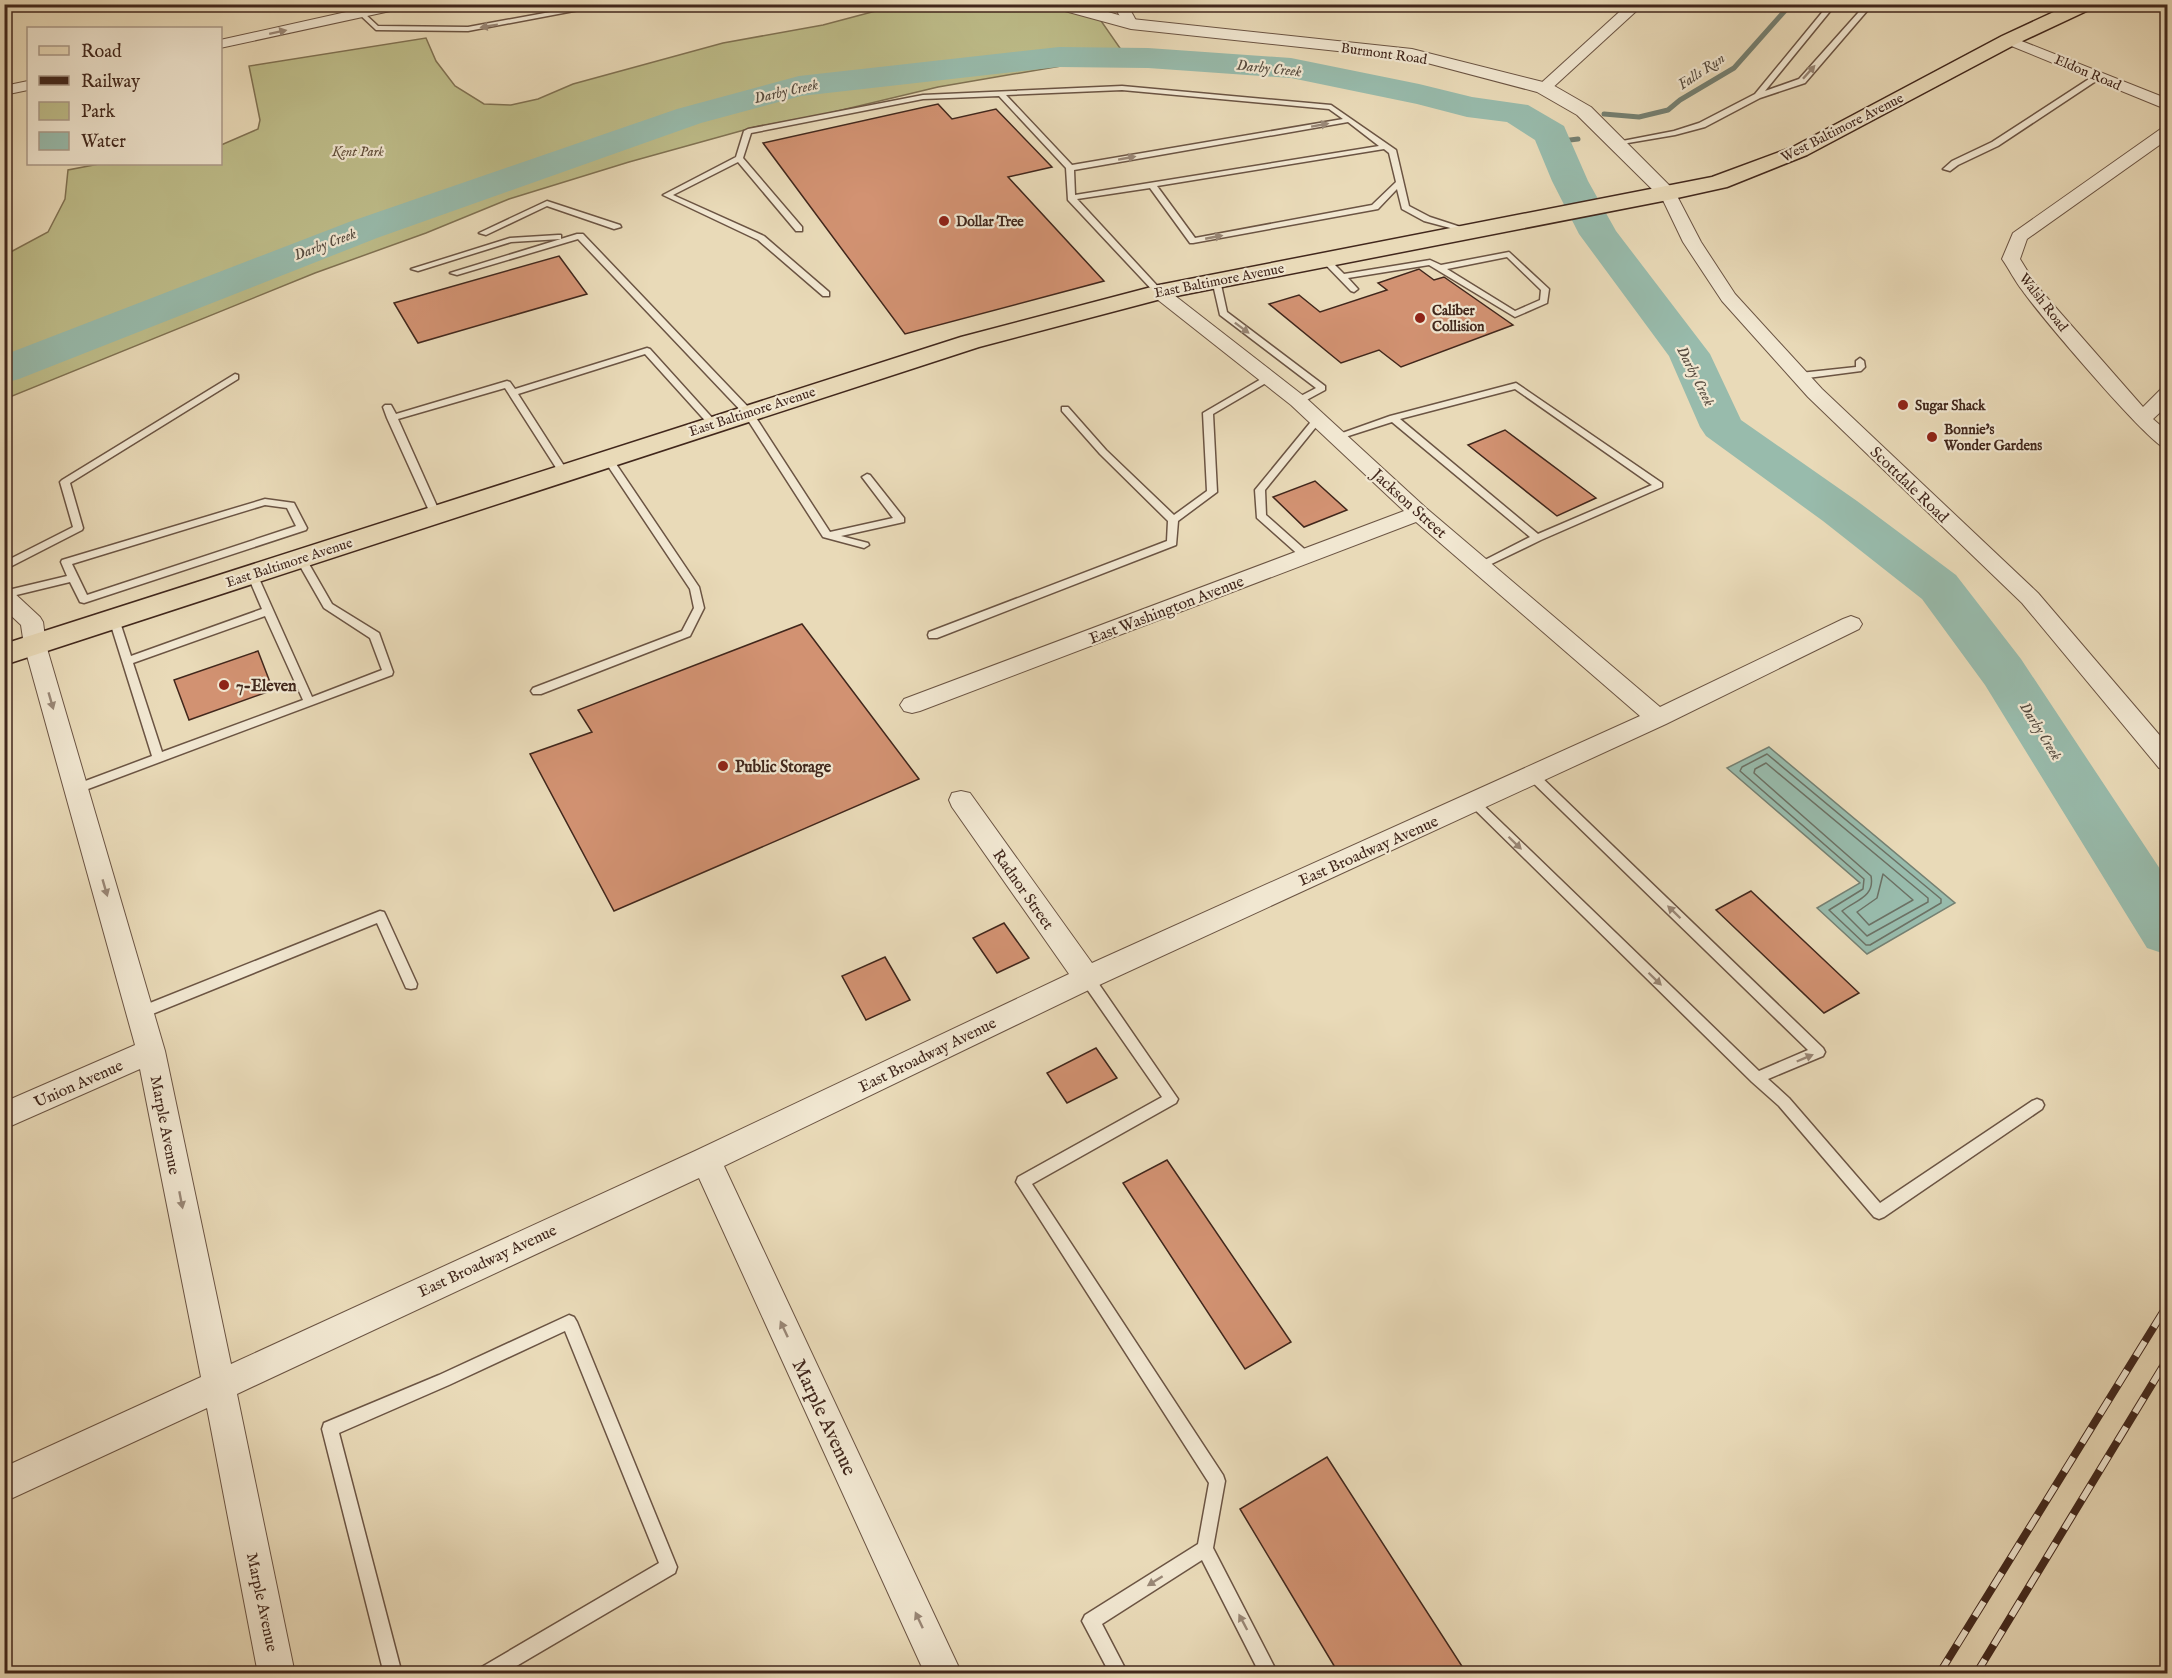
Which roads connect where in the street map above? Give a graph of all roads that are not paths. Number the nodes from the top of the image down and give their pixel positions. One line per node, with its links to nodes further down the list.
1 (404, 4): 9 (street)
2 (608, 4): 9 (lane, one-way to 9)
3 (1060, 4): 10 (street, Burmont Road)
4 (1120, 4): 10 (street)
5 (1636, 4): 15 (street)
6 (1833, 4): 18 (lane)
7 (1870, 4): 18 (lane, one-way to 7)
8 (2087, 4): 11 (main road, West Baltimore Avenue)
9 (362, 14): 12 (street, one-way to 9)
10 (1131, 24): 15 (street, Burmont Road)
11 (2009, 40): 13 (street, Eldon Road); 29 (main road, West Baltimore Avenue)
12 (222, 44)
13 (2098, 76): 19 (street, Eldon Road); 26 (lane)
14 (27, 86): 16 (street)
15 (1544, 88): 22 (street, Burmont Road)
16 (4, 92)
17 (1000, 93): 20 (lane); 24 (lane); 25 (lane)
18 (1757, 96): 22 (lane)
19 (2168, 105)
20 (1349, 120): 23 (lane); 25 (lane, one-way to 20)
21 (2168, 131): 58 (street, Walsh Road)
22 (1616, 142): 29 (street, Burmont Road)
23 (1385, 147): 27 (lane); 28 (lane)
24 (739, 158): 33 (lane); 45 (lane)
25 (1070, 168): 30 (lane)
26 (1947, 170)
27 (1399, 183): 28 (lane, one-way to 27); 34 (lane)
28 (1151, 184): 30 (lane)
29 (1668, 194): 31 (main road, West Baltimore Avenue); 48 (street, Scottdale Road)
30 (1071, 198): 44 (lane)
31 (1513, 223): 34 (main road, East Baltimore Avenue)
32 (617, 227): 36 (lane)
33 (799, 229)
34 (1469, 231): 37 (main road, East Baltimore Avenue)
35 (580, 236): 36 (lane); 40 (lane); 55 (lane)
36 (510, 240): 39 (lane)
37 (1324, 260): 41 (lane); 42 (main road, East Baltimore Avenue)
38 (1440, 268): 38 (lane); 41 (lane)
39 (415, 269)
40 (454, 273)
41 (1342, 277): 43 (lane)
42 (1216, 280): 44 (main road, East Baltimore Avenue); 52 (lane, one-way to 52)
43 (1354, 289)
44 (1159, 292): 49 (street, Jackson Street); 55 (main road, East Baltimore Avenue)
45 (826, 294)
46 (1860, 361): 48 (lane)
47 (235, 376): 75 (lane)
48 (1800, 376): 91 (street, Scottdale Road)
49 (1268, 378): 52 (street, Jackson Street); 68 (lane)
50 (513, 393): 56 (lane); 60 (lane); 64 (lane)
51 (2168, 393): 58 (street)
52 (1298, 401): 59 (street, Jackson Street)
53 (388, 407): 56 (lane)
54 (1065, 410): 68 (lane)
55 (748, 412): 60 (main road, East Baltimore Avenue); 69 (lane)
56 (392, 418): 66 (lane)
57 (1393, 418): 61 (lane); 70 (lane); 70 (lane)
58 (2142, 419): 62 (street, Walsh Road)
59 (1317, 420): 61 (street, Jackson Street); 72 (lane)
60 (713, 424): 63 (main road, East Baltimore Avenue)
61 (1336, 437): 67 (street, Jackson Street)
62 (2168, 444)
63 (607, 458): 64 (main road, East Baltimore Avenue); 86 (lane)
64 (563, 472): 66 (main road, East Baltimore Avenue)
65 (867, 477): 69 (lane)
66 (435, 513): 73 (main road, East Baltimore Avenue)
67 (1419, 513): 72 (street, East Washington Avenue); 74 (street, Jackson Street)
68 (1173, 520): 82 (lane)
69 (827, 535): 71 (lane)
70 (1537, 538): 74 (lane)
71 (864, 545)
72 (1306, 556): 88 (street, East Washington Avenue)
73 (301, 559): 76 (main road, East Baltimore Avenue); 87 (lane)
74 (1481, 566): 89 (street, Jackson Street)
75 (4, 567)
76 (252, 574): 79 (lane); 80 (main road, East Baltimore Avenue)
77 (73, 578): 77 (lane); 78 (lane)
78 (4, 595): 83 (street, Marple Avenue)
79 (268, 611): 85 (lane); 87 (lane)
80 (114, 619): 83 (main road, East Baltimore Avenue); 85 (lane)
81 (1851, 624): 89 (street, East Broadway Avenue)
82 (933, 635)
83 (35, 645): 84 (main road, East Baltimore Avenue); 93 (street, Marple Avenue, one-way to 93)
84 (4, 655)
85 (127, 661): 90 (lane)
86 (537, 691)
87 (309, 702): 90 (lane)
88 (912, 705)
89 (1658, 718): 92 (street, East Broadway Avenue)
90 (158, 758): 93 (lane)
91 (2168, 762)
92 (1532, 775): 95 (street, East Broadway Avenue); 100 (lane, one-way to 92)
93 (76, 789): 98 (street, Marple Avenue, one-way to 98)
94 (961, 800): 96 (street, Radnor Street)
95 (1473, 802): 96 (street, East Broadway Avenue); 100 (lane, one-way to 100)
96 (1087, 978): 103 (street, East Broadway Avenue); 106 (lane)
97 (411, 984): 98 (lane)
98 (140, 1013): 99 (street, Marple Avenue)
99 (151, 1051): 102 (street, Union Avenue); 104 (street, Marple Avenue, one-way to 104)
100 (1757, 1078): 101 (lane)
101 (2037, 1105)
102 (4, 1116)
103 (706, 1160): 104 (street, East Broadway Avenue); 110 (street, Marple Avenue, one-way to 103)
104 (218, 1385): 105 (street, East Broadway Avenue); 107 (street, Marple Avenue)
105 (4, 1485)
106 (1205, 1549): 111 (lane, one-way to 111); 112 (lane, one-way to 106)
107 (278, 1674)
108 (393, 1674): 109 (lane)
109 (486, 1674)
110 (944, 1674)
111 (1120, 1674)
112 (1270, 1674)

